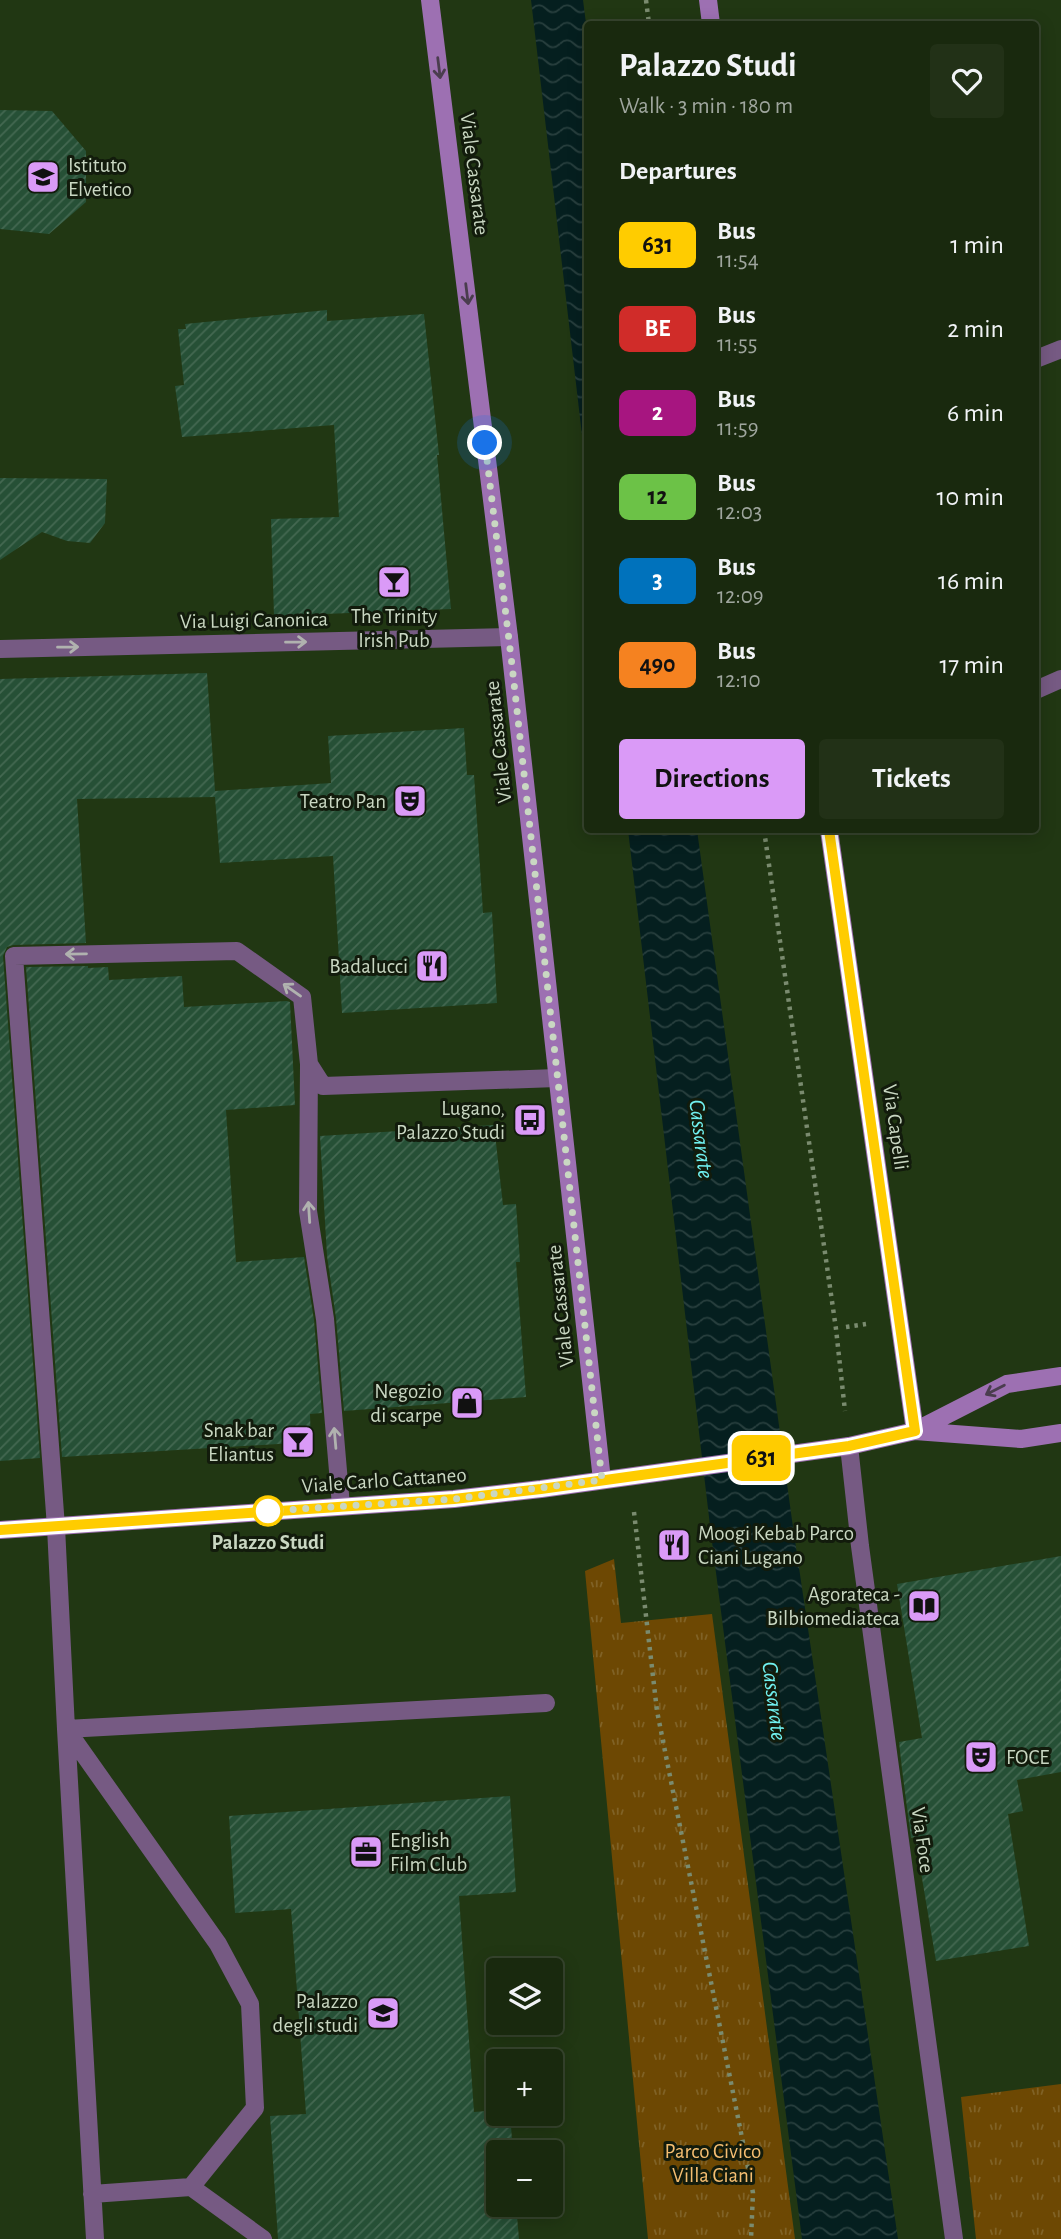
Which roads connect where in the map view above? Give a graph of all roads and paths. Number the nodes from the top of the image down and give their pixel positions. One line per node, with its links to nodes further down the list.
1 (430, 0): 8 (main road, Viale Cassarate, one-way to 8)
2 (646, 0): 4 (path)
3 (708, 0): 5 (main road)
4 (649, 21)
5 (711, 21)
6 (1061, 349): 7 (street)
7 (1039, 358)
8 (509, 637): 9 (street, Via Luigi Canonica, one-way to 8); 15 (main road, Viale Cassarate)
9 (0, 649)
10 (1061, 679): 11 (street)
11 (1039, 689)
12 (764, 833): 21 (path)
13 (829, 833): 19 (main road, Via Capelli)
14 (309, 1064): 15 (street); 24 (street, one-way to 14); 25 (street, one-way to 25)
15 (557, 1078): 23 (main road, Viale Cassarate)
16 (868, 1324): 17 (path)
17 (846, 1327)
18 (1061, 1376): 19 (main road, one-way to 19)
19 (915, 1431): 20 (main road); 21 (main road, Viale Carlo Cattaneo)
20 (1061, 1433)
21 (849, 1446): 22 (main road, Viale Carlo Cattaneo); 34 (street, Via Foce)
22 (629, 1477): 23 (main road, Viale Carlo Cattaneo); 33 (path)
23 (602, 1480): 24 (main road, Viale Carlo Cattaneo)
24 (341, 1506): 25 (main road, Viale Carlo Cattaneo)
25 (56, 1527): 26 (main road, Viale Carlo Cattaneo); 28 (street)
26 (0, 1530)
27 (546, 1703): 28 (street)
28 (66, 1729): 29 (street); 30 (street)
29 (191, 2187): 30 (street); 32 (street)
30 (92, 2194): 31 (street)
31 (95, 2239)
32 (263, 2239)
33 (751, 2239)
34 (954, 2239)

